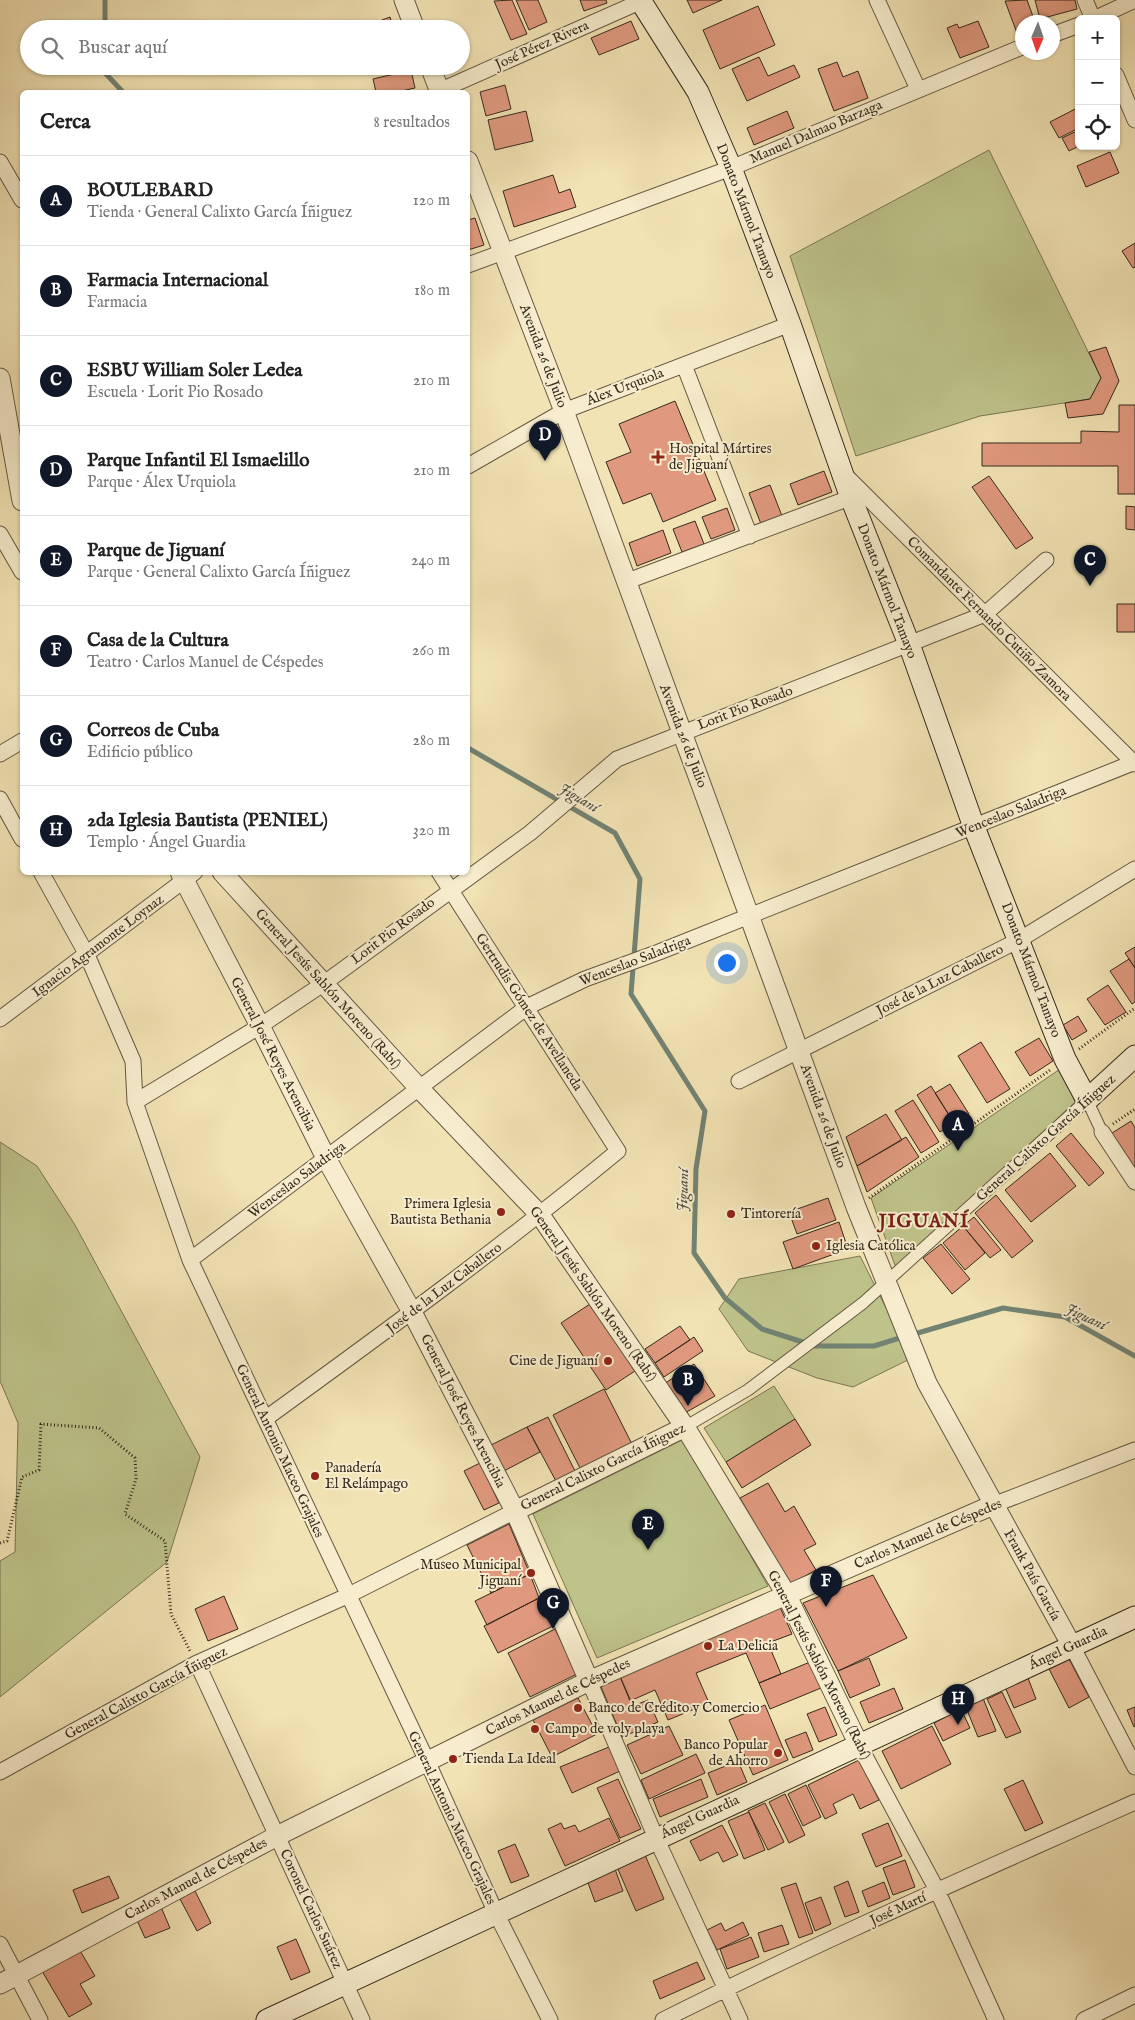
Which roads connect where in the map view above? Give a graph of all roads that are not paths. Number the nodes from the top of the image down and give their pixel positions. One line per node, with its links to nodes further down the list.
1 (404, 0): 8 (street)
2 (641, 0): 16 (street, José Pérez Rivera); 20 (main road, Donato Mármol Tamayo)
3 (877, 0): 14 (street)
4 (1085, 0): 6 (street)
5 (1135, 0): 7 (street)
6 (1091, 15)
7 (1102, 15)
8 (412, 20)
9 (1075, 26): 10 (street)
10 (1060, 32)
11 (1015, 50): 14 (street, Manuel Dalmao Barzaga)
12 (433, 75): 15 (street)
13 (1120, 84): 17 (street)
14 (918, 89): 20 (street, Manuel Dalmao Barzaga)
15 (439, 90)
16 (444, 90)
17 (1135, 120)
18 (0, 162): 21 (street)
19 (470, 167): 22 (street, Avenida 26 de Julio)
20 (730, 168): 22 (street, Manuel Dalmao Barzaga); 24 (main road, Donato Mármol Tamayo)
21 (20, 197)
22 (503, 251): 23 (street, Manuel Dalmao Barzaga); 27 (street, Avenida 26 de Julio)
23 (470, 264)
24 (790, 324): 25 (street, Álex Urquiola); 30 (main road, Donato Mármol Tamayo)
25 (684, 365): 27 (street, Álex Urquiola); 32 (street)
26 (0, 378): 29 (street)
27 (564, 411): 28 (street, Álex Urquiola); 36 (street, Avenida 26 de Julio)
28 (470, 465)
29 (20, 490)
30 (857, 495): 32 (street); 37 (street, Comandante Fernando Cutiño Zamora); 38 (main road, Donato Mármol Tamayo)
31 (0, 534): 33 (street)
32 (750, 536): 36 (street)
33 (11, 551): 35 (street)
34 (1046, 560): 37 (street, Lorit Pio Rosado)
35 (20, 568)
36 (625, 582): 39 (street, Avenida 26 de Julio)
37 (985, 614): 38 (street, Lorit Pio Rosado); 42 (street, Comandante Fernando Cutiño Zamora)
38 (909, 644): 39 (street, Lorit Pio Rosado); 44 (main road, Donato Mármol Tamayo)
39 (682, 733): 51 (street, Lorit Pio Rosado); 52 (street, Avenida 26 de Julio)
40 (20, 742): 41 (street)
41 (0, 754)
42 (1135, 763): 44 (street, Wenceslao Saladriga)
43 (0, 799): 45 (street)
44 (974, 826): 52 (street, Wenceslao Saladriga); 53 (main road, Donato Mármol Tamayo)
45 (20, 835)
46 (1135, 869): 53 (street, José de la Luz Caballero)
47 (43, 875): 54 (street, General Antonio Maceo Grajales)
48 (225, 875): 55 (street, General Jesús Sablón Moreno (Rabí))
49 (441, 875): 51 (street, Gertrudis Gómez de Avellaneda)
50 (186, 876): 54 (street, Ignacio Agramonte Loynaz); 58 (street, General José Reyes Arencibia)
51 (449, 890): 55 (street, Lorit Pio Rosado); 56 (street, Gertrudis Gómez de Avellaneda)
52 (750, 916): 56 (street, Wenceslao Saladriga); 59 (street, Avenida 26 de Julio)
53 (1020, 940): 59 (street, José de la Luz Caballero); 63 (main road, Donato Mármol Tamayo)
54 (87, 955): 57 (street, Ignacio Agramonte Loynaz); 64 (street, General Antonio Maceo Grajales)
55 (323, 984): 58 (street, Lorit Pio Rosado); 62 (street, General Jesús Sablón Moreno (Rabí))
56 (527, 1008): 62 (street, Wenceslao Saladriga); 66 (street, Gertrudis Gómez de Avellaneda)
57 (0, 1019)
58 (260, 1026): 64 (street, Lorit Pio Rosado); 67 (street, General José Reyes Arencibia)
59 (799, 1052): 61 (street, José de la Luz Caballero); 71 (street, Avenida 26 de Julio)
60 (1135, 1056): 63 (main road, General Calixto García Íñiguez)
61 (739, 1081)
62 (418, 1087): 67 (street, Wenceslao Saladriga); 69 (street, General Jesús Sablón Moreno (Rabí))
63 (1087, 1100): 65 (street, Donato Mármol Tamayo); 71 (street, General Calixto García Íñiguez)
64 (135, 1102): 70 (street, General Antonio Maceo Grajales)
65 (1102, 1132): 68 (street, Donato Mármol Tamayo)
66 (618, 1151): 69 (street, José de la Luz Caballero)
67 (326, 1158): 70 (street, Wenceslao Saladriga); 72 (street, General José Reyes Arencibia)
68 (1135, 1182)
69 (540, 1215): 72 (street, José de la Luz Caballero); 75 (street, General Jesús Sablón Moreno (Rabí))
70 (190, 1260): 74 (street, General Antonio Maceo Grajales)
71 (887, 1282): 73 (street, Avenida 26 de Julio); 75 (street, General Calixto García Íñiguez)
72 (412, 1312): 74 (street, José de la Luz Caballero); 78 (street, General José Reyes Arencibia)
73 (927, 1383): 77 (street, Frank País García)
74 (265, 1420): 80 (street, General Antonio Maceo Grajales)
75 (685, 1427): 78 (street, General Calixto García Íñiguez); 79 (street, General Jesús Sablón Moreno (Rabí))
76 (1135, 1450): 77 (street, Carlos Manuel de Céspedes)
77 (993, 1505): 79 (street, Carlos Manuel de Céspedes); 82 (street, Frank País García)
78 (515, 1511): 80 (street, General Calixto García Íñiguez); 84 (street, General José Reyes Arencibia)
79 (786, 1594): 84 (street, Carlos Manuel de Céspedes); 85 (street, General Jesús Sablón Moreno (Rabí))
80 (347, 1596): 83 (street, General Calixto García Íñiguez); 86 (street, General Antonio Maceo Grajales)
81 (1135, 1617): 82 (main road, Ángel Guardia)
82 (1072, 1646): 85 (main road, Ángel Guardia); 87 (street, Frank País García)
83 (196, 1663): 88 (street, General Calixto García Íñiguez); 90 (street, Coronel Carlos Suárez)
84 (589, 1681): 86 (street, Carlos Manuel de Céspedes); 91 (street, General José Reyes Arencibia)
85 (859, 1745): 91 (main road, Ángel Guardia); 92 (street, General Jesús Sablón Moreno (Rabí))
86 (427, 1761): 90 (street, Carlos Manuel de Céspedes); 93 (street, General Antonio Maceo Grajales)
87 (1135, 1767)
88 (0, 1772)
89 (1135, 1802): 92 (street, José Martí)
90 (277, 1836): 95 (street, Carlos Manuel de Céspedes); 96 (street, Coronel Carlos Suárez)
91 (656, 1838): 93 (main road, Ángel Guardia); 97 (street, General José Reyes Arencibia)
92 (937, 1890): 97 (street, José Martí); 105 (street, General Jesús Sablón Moreno (Rabí))
93 (496, 1913): 96 (main road, Ángel Guardia); 102 (street, General Antonio Maceo Grajales)
94 (0, 1944): 95 (street)
95 (8, 1980): 99 (street)
96 (346, 1984): 100 (main road, Ángel Guardia); 101 (street, Coronel Carlos Suárez)
97 (726, 1988): 103 (street, José Martí); 104 (street, General José Reyes Arencibia)
98 (1135, 1995): 106 (street)
99 (40, 2020)
100 (267, 2020)
101 (362, 2020)
102 (550, 2020)
103 (663, 2020)
104 (740, 2020)
105 (996, 2020)
106 (1084, 2020)

